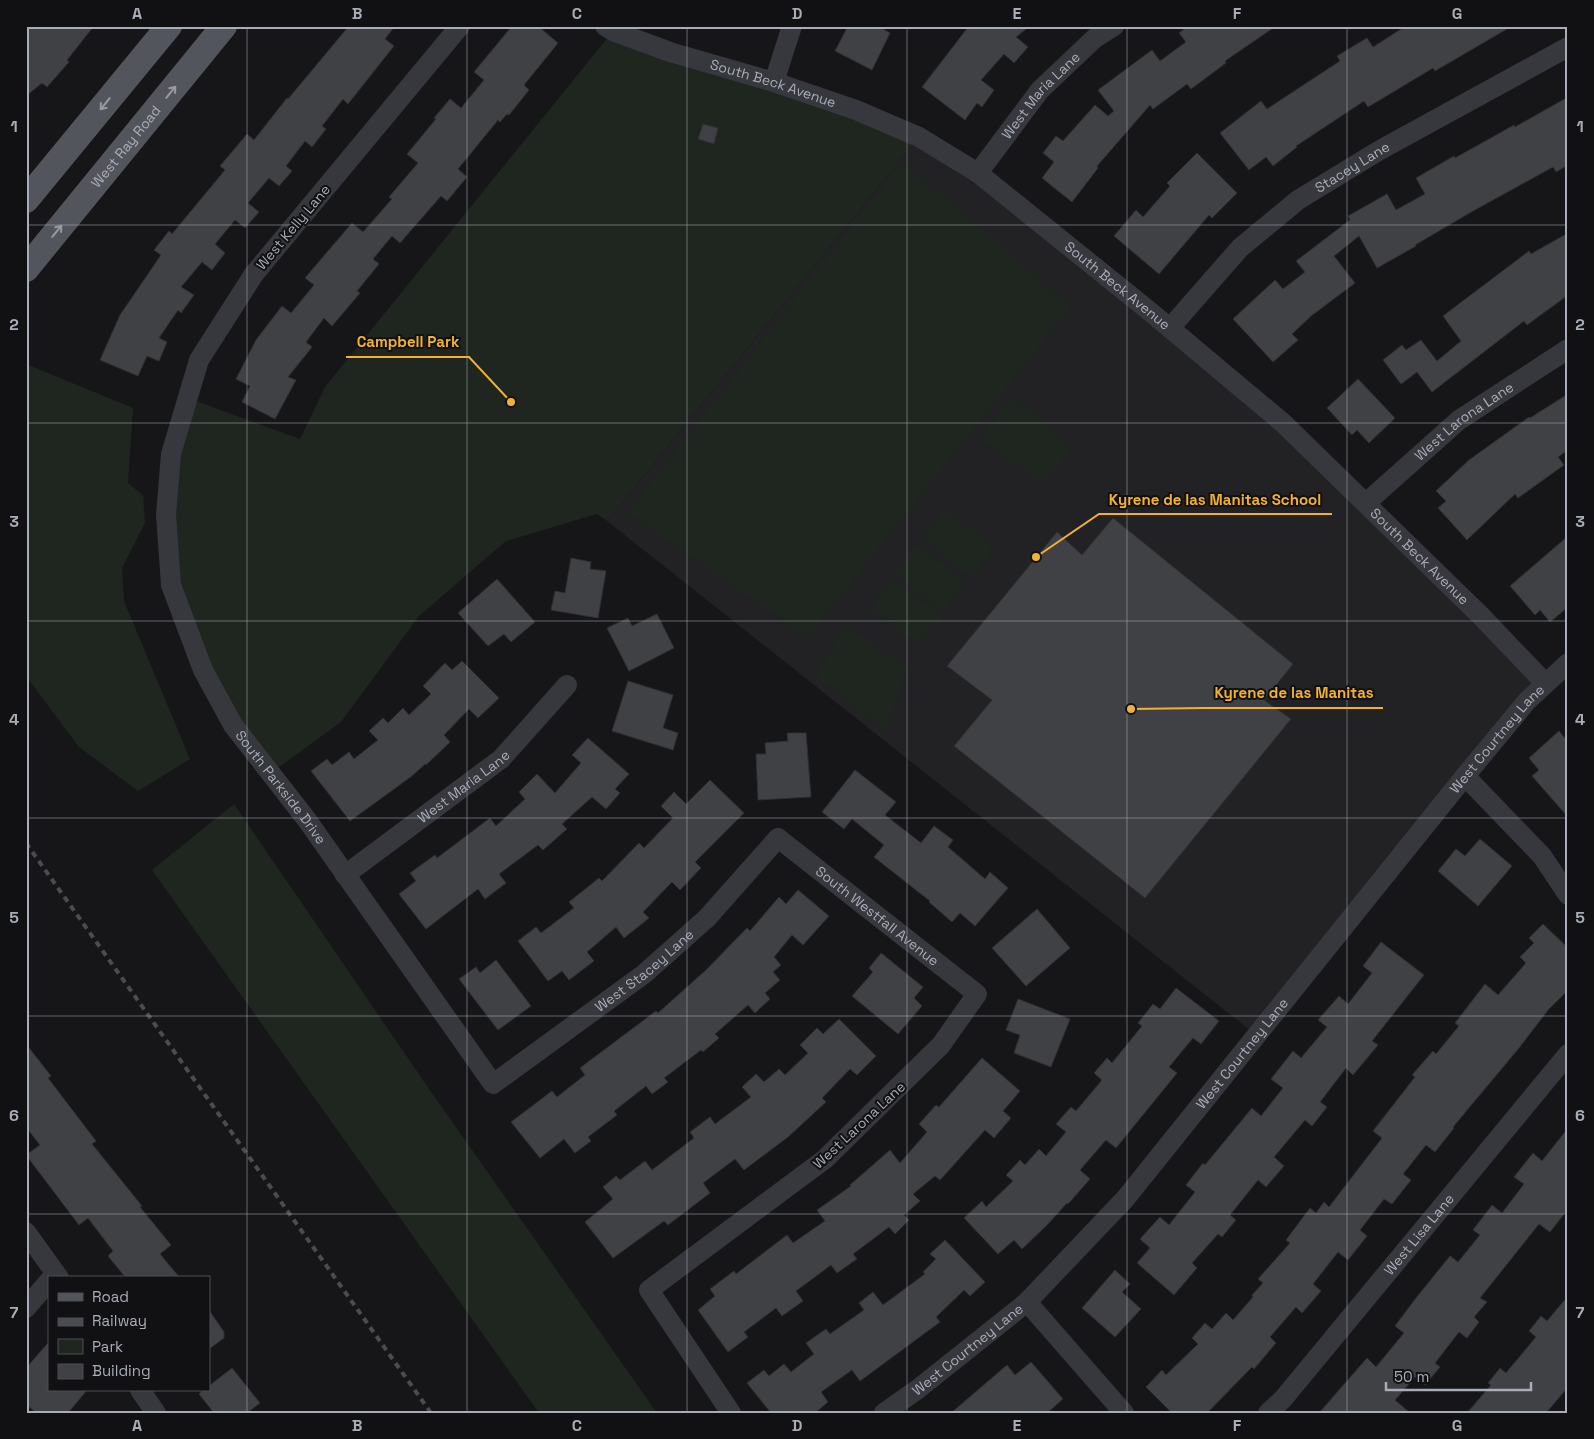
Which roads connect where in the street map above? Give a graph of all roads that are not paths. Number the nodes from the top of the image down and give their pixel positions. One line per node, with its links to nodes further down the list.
1 (170, 26): 10 (main road, one-way to 10)
2 (224, 26): 11 (main road, West Ray Road, one-way to 2)
3 (460, 26): 14 (street, West Kelly Lane)
4 (605, 26): 8 (street, South Beck Avenue)
5 (792, 26): 8 (street)
6 (1114, 26): 9 (street, West Maria Lane)
7 (1568, 48): 12 (street, Stacey Lane)
8 (774, 82): 9 (street, South Beck Avenue)
9 (978, 173): 12 (street, South Beck Avenue)
10 (26, 200)
11 (26, 269)
12 (1170, 328): 15 (street, South Beck Avenue)
13 (1568, 349): 15 (street, West Larona Lane)
14 (171, 454): 21 (street, South Parkside Drive)
15 (1366, 503): 17 (street, South Beck Avenue)
16 (1568, 663): 17 (street, West Courtney Lane)
17 (1545, 683): 19 (street, West Courtney Lane)
18 (567, 685): 21 (street, West Maria Lane)
19 (1465, 776): 22 (street); 29 (street, West Courtney Lane)
20 (778, 838): 23 (street, South Westfall Avenue); 25 (street, West Stacey Lane)
21 (345, 875): 25 (street, South Parkside Drive)
22 (1568, 895)
23 (977, 994): 33 (street, West Larona Lane)
24 (1568, 1054): 36 (street, West Lisa Lane)
25 (493, 1084)
26 (26, 1232): 27 (street)
27 (53, 1276)
28 (48, 1284): 30 (street)
29 (1027, 1302): 34 (street, West Courtney Lane); 35 (street)
30 (26, 1308)
31 (141, 1392): 32 (street)
32 (156, 1413)
33 (731, 1413)
34 (884, 1413)
35 (1124, 1413)
36 (1268, 1413)

